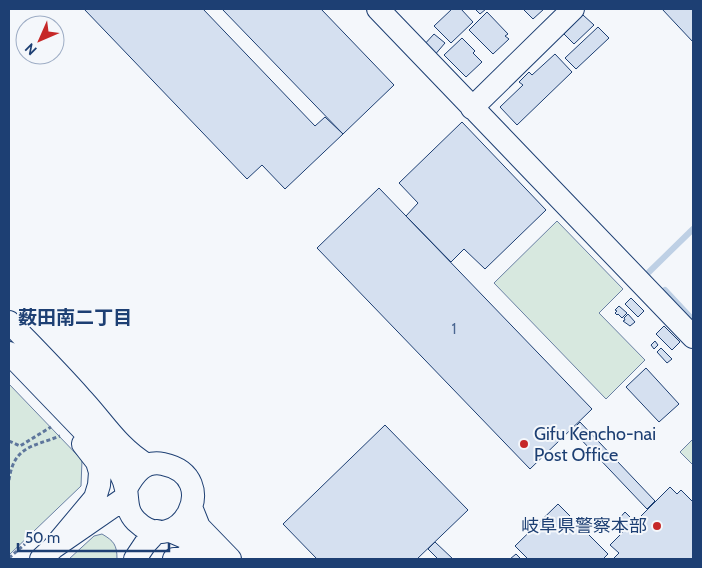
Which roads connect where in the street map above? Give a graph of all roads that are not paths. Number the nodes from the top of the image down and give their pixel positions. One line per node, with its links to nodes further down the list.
1 (378, 9): 3 (street)
2 (573, 9): 3 (street)
3 (472, 108): 5 (street)
4 (9, 322): 8 (street)
5 (693, 337)
6 (9, 353): 7 (street)
7 (50, 396): 9 (street); 12 (street)
8 (147, 465): 9 (street); 10 (street)
9 (126, 493): 11 (street); 12 (street)
10 (191, 507): 11 (street); 17 (street)
11 (163, 531): 13 (street); 16 (street)
12 (48, 553)
13 (135, 559)
14 (174, 559): 15 (street)
15 (187, 559)
16 (206, 559)
17 (230, 559)

